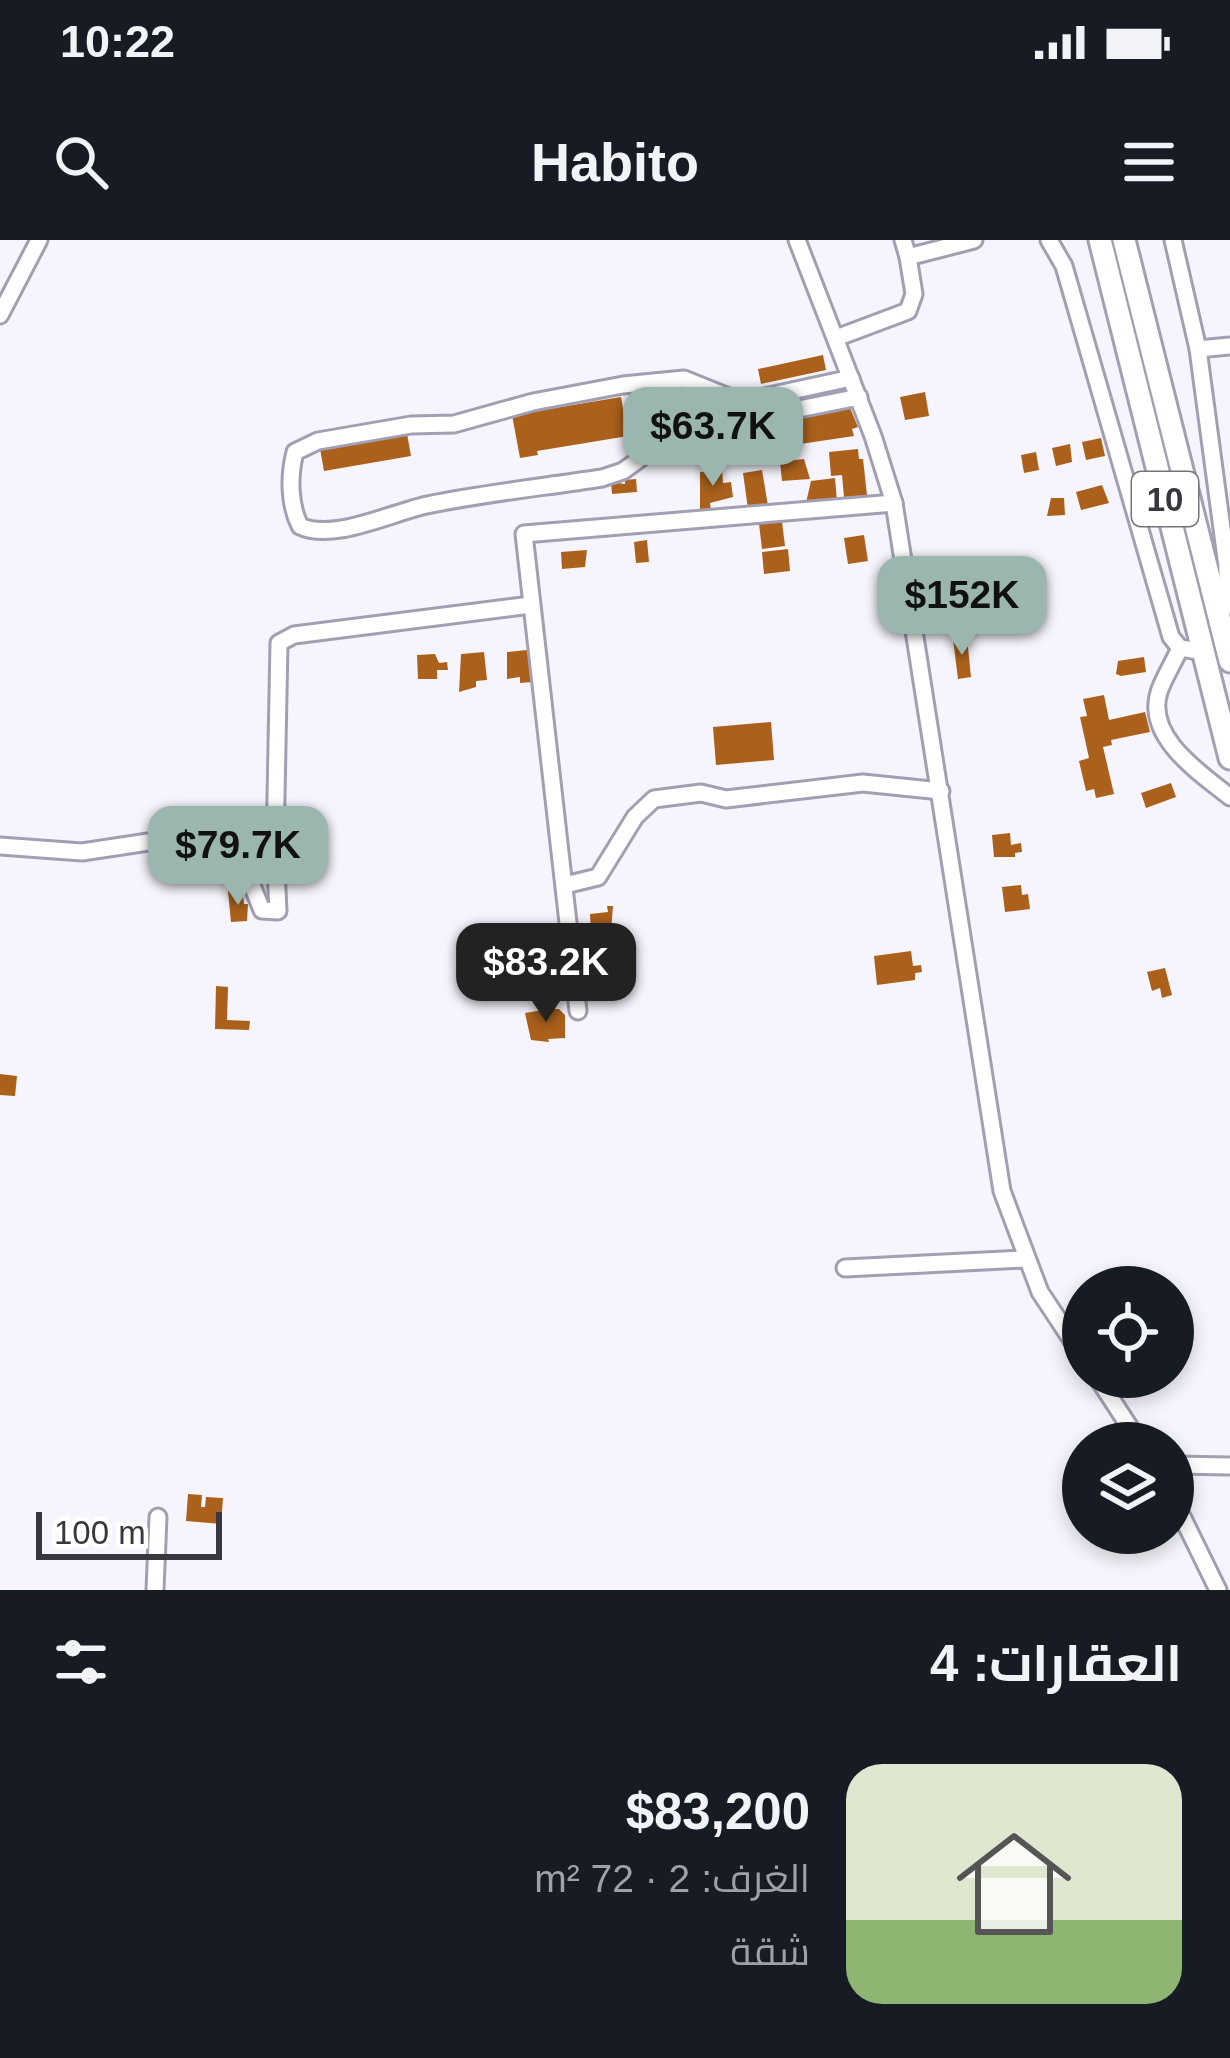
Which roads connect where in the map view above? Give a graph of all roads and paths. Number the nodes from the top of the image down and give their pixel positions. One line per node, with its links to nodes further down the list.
1 (39, 240): 9 (street)
2 (797, 240): 10 (street)
3 (974, 240): 8 (street)
4 (1049, 240): 18 (street)
5 (1100, 240): 19 (highway, 10)
6 (1124, 240): 17 (highway, 10)
7 (1173, 240): 12 (street)
8 (905, 248): 10 (street)
9 (0, 315)
10 (836, 338): 13 (street)
11 (1230, 346): 12 (street)
12 (1198, 349): 17 (street)
13 (851, 378): 14 (street); 14 (street)
14 (859, 397): 15 (street)
15 (894, 503): 16 (street); 22 (street)
16 (531, 604): 24 (street); 25 (street)
17 (1219, 621): 20 (highway, 10)
18 (1180, 648): 19 (street); 23 (street)
19 (1205, 652): 21 (highway, 10)
20 (1230, 661)
21 (1230, 758)
22 (941, 791): 25 (street); 27 (street)
23 (1230, 797)
24 (0, 845)
25 (566, 885): 26 (street)
26 (578, 1011)
27 (1024, 1259): 28 (street); 29 (street)
28 (845, 1268)
29 (1062, 1330)
30 (1194, 1465): 31 (street)
31 (1230, 1466)
32 (158, 1516): 34 (street)
33 (1194, 1541): 35 (street)
34 (155, 1590)
35 (1218, 1590)

